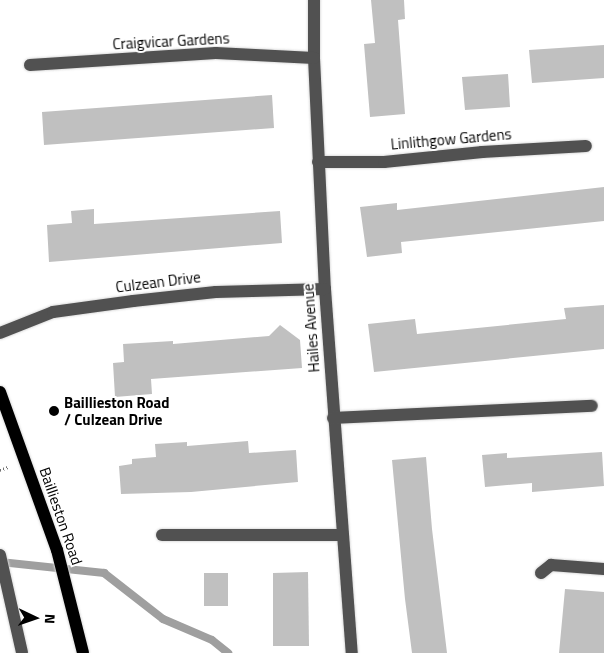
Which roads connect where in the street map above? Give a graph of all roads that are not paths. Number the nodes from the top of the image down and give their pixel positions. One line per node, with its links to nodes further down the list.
1 (314, 0): 2 (street, Hailes Avenue)
2 (314, 58): 3 (street, Craigvicar Gardens); 5 (street, Hailes Avenue)
3 (30, 65)
4 (586, 146): 5 (street, Linlithgow Gardens)
5 (318, 162): 6 (street, Hailes Avenue)
6 (325, 289): 7 (street, Culzean Drive); 10 (street, Hailes Avenue)
7 (0, 333)
8 (0, 392): 17 (main road, Baillieston Road)
9 (592, 406): 10 (street)
10 (333, 418): 12 (street, Hailes Avenue)
11 (162, 535): 12 (street)
12 (342, 535): 18 (street, Hailes Avenue)
13 (0, 555): 16 (street)
14 (604, 569): 15 (street)
15 (541, 574)
16 (22, 653)
17 (83, 653)
18 (352, 653)

